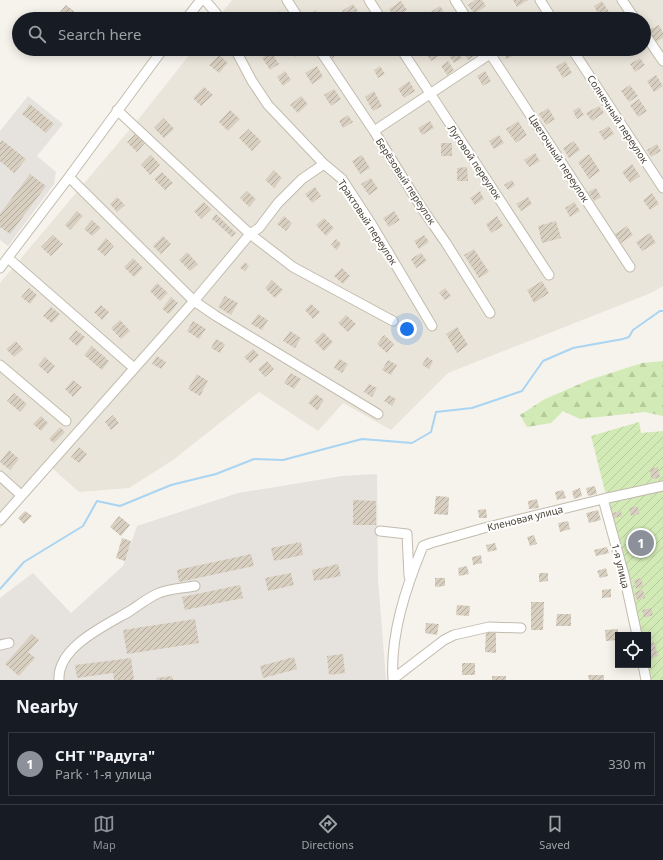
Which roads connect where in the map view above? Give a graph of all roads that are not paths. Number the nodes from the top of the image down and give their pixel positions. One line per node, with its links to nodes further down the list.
1 (201, 0): 8 (street)
2 (205, 0): 9 (street)
3 (287, 0): 10 (street)
4 (369, 0): 11 (street)
5 (455, 0): 12 (street)
6 (540, 0): 13 (street)
7 (622, 0): 14 (street)
8 (192, 12)
9 (215, 12)
10 (295, 12)
11 (377, 12)
12 (463, 12)
13 (548, 12)
14 (630, 12)
15 (651, 43): 23 (street)
16 (158, 56): 25 (street)
17 (239, 56): 27 (street, Трактовый переулок)
18 (324, 56): 26 (street, Берёзовый переулок)
19 (406, 56): 24 (street, Луговой переулок)
20 (482, 56): 24 (street)
21 (492, 56): 32 (street, Цветочный переулок)
22 (577, 56): 29 (street, Солнечный переулок)
23 (663, 61)
24 (430, 94): 26 (street); 34 (street, Луговой переулок)
25 (117, 110): 28 (street); 30 (street)
26 (374, 131): 36 (street, Берёзовый переулок)
27 (324, 164): 30 (street); 38 (street, Трактовый переулок)
28 (69, 177): 31 (street); 35 (street)
29 (663, 188)
30 (250, 234): 35 (street); 37 (street)
31 (8, 258): 33 (street); 40 (street)
32 (630, 267)
33 (0, 268)
34 (549, 274)
35 (194, 301): 40 (street); 41 (street)
36 (490, 313)
37 (393, 321)
38 (432, 326)
39 (0, 364): 42 (street)
40 (134, 368): 45 (street)
41 (378, 414)
42 (66, 421)
43 (0, 476): 45 (street)
44 (663, 486): 46 (street, Кленовая улица)
45 (21, 495): 47 (street)
46 (603, 498): 49 (street, Кленовая улица); 52 (street, 1-я улица)
47 (0, 520)
48 (380, 531): 49 (street)
49 (409, 579): 55 (street)
50 (195, 586): 54 (street)
51 (521, 628): 55 (street)
52 (636, 632)
53 (644, 668): 56 (street)
54 (59, 680)
55 (393, 680)
56 (646, 680)

